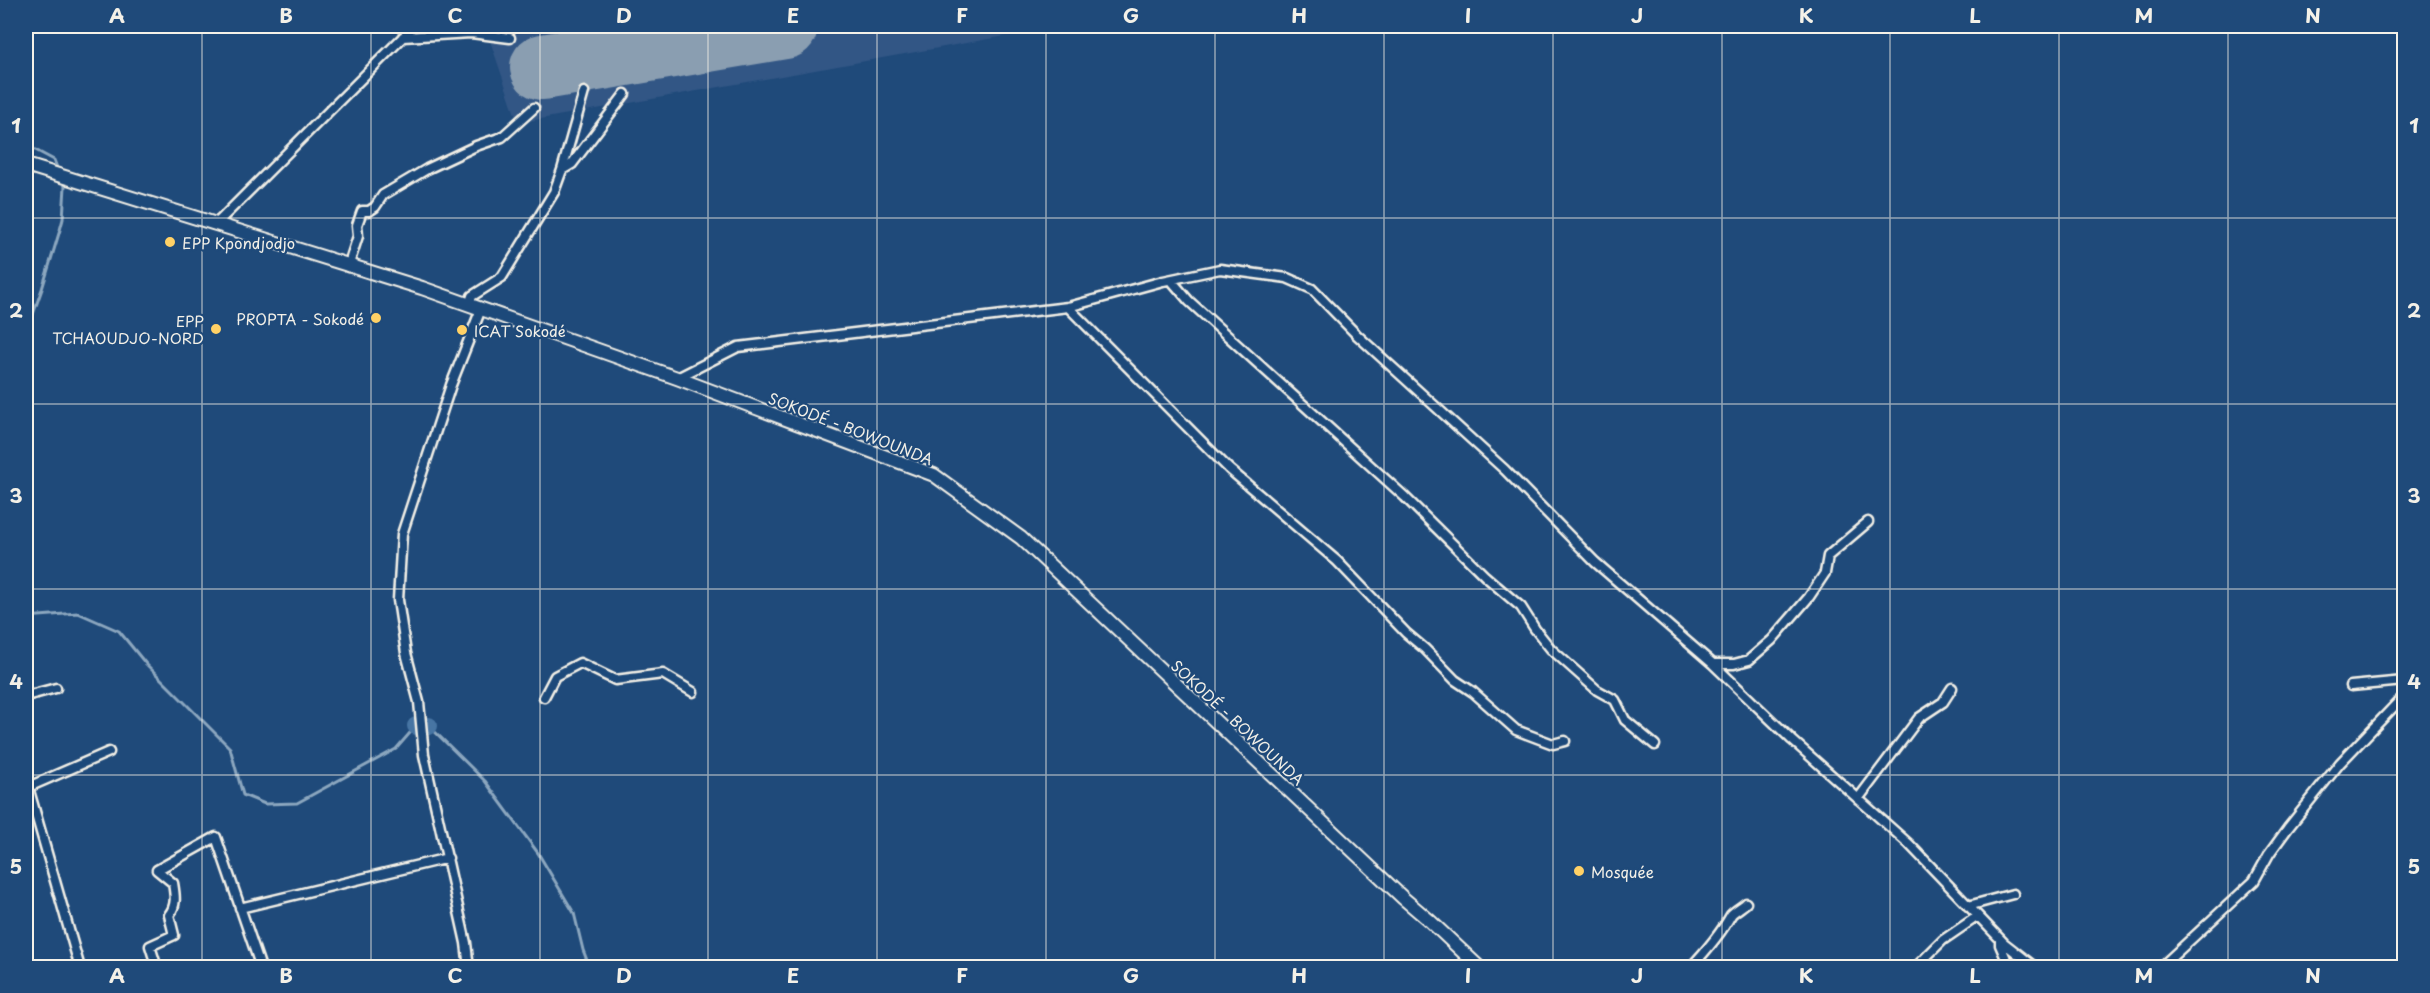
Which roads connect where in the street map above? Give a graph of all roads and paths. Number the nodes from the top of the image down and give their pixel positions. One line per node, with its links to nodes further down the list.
1 (414, 26): 4 (street)
2 (462, 26): 3 (street)
3 (471, 33): 4 (street); 5 (street)
4 (403, 37): 11 (street)
5 (510, 38)
6 (584, 92): 10 (street)
7 (625, 94): 10 (street)
8 (534, 108): 12 (street)
9 (26, 165): 11 (main road, SOKODÉ - BOWOUNDA)
10 (562, 170): 14 (street)
11 (216, 224): 12 (main road, SOKODÉ - BOWOUNDA)
12 (348, 267): 14 (main road, SOKODÉ - BOWOUNDA)
13 (1171, 280): 15 (street); 18 (street); 28 (street)
14 (475, 307): 16 (main road, SOKODÉ - BOWOUNDA); 32 (street)
15 (1068, 307): 16 (street); 27 (street)
16 (677, 378): 46 (main road, SOKODÉ - BOWOUNDA)
17 (1868, 522): 18 (street)
18 (1713, 664): 31 (street)
19 (2404, 681): 20 (street)
20 (2351, 686)
21 (56, 688): 24 (street)
22 (1952, 688): 31 (street)
23 (693, 692): 26 (street)
24 (26, 696)
25 (2404, 696): 51 (street)
26 (544, 697)
27 (1565, 741)
28 (1655, 745)
29 (109, 752): 30 (street)
30 (27, 787): 42 (street)
31 (1858, 799): 35 (street)
32 (448, 858): 36 (street); 45 (street)
33 (2013, 894): 35 (street)
34 (1746, 903): 47 (street)
35 (1968, 906): 37 (street)
36 (240, 908): 43 (street); 44 (street)
37 (1978, 916): 38 (street); 48 (street)
38 (1985, 923): 39 (street); 40 (street)
39 (1968, 927)
40 (2000, 938): 49 (street); 50 (street)
41 (2404, 961): 52 (street)
42 (80, 968)
43 (157, 968)
44 (261, 968)
45 (469, 968)
46 (1480, 968)
47 (1690, 968)
48 (1915, 968)
49 (2010, 968)
50 (2036, 968)
51 (2160, 968)
52 (2401, 968)

